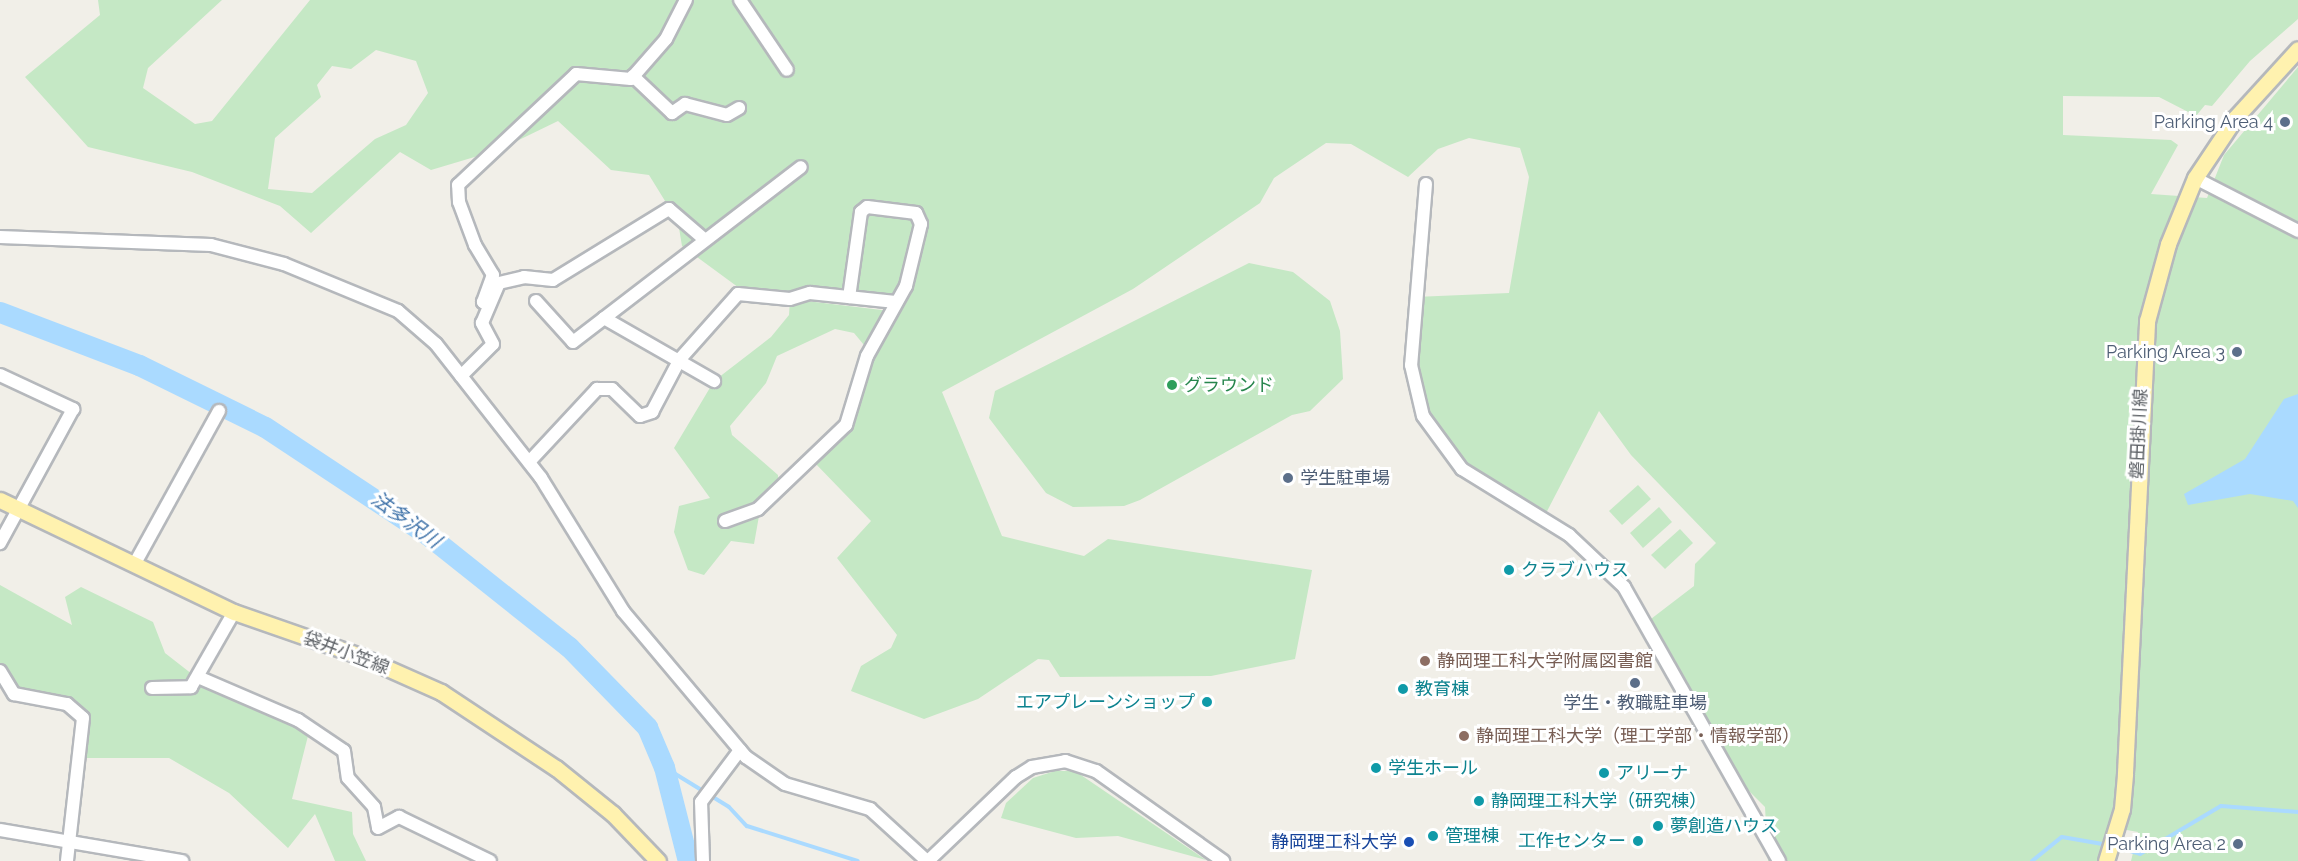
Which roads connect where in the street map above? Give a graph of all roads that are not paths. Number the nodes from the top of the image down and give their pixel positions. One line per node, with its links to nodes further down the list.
1 (686, 0): 5 (street)
2 (740, 0): 4 (street)
3 (2298, 49): 8 (main road, 磐田掛川線)
4 (788, 70)
5 (633, 76): 6 (street); 16 (street)
6 (739, 108)
7 (801, 167): 12 (street)
8 (2195, 178): 10 (street); 44 (main road, 磐田掛川線)
9 (1426, 184): 43 (street)
10 (2298, 231)
11 (0, 237): 20 (street)
12 (704, 239): 16 (street); 17 (street)
13 (849, 297): 15 (street); 15 (street); 18 (street)
14 (536, 301): 17 (street)
15 (896, 302): 26 (street)
16 (488, 305): 20 (street)
17 (604, 318): 18 (street)
18 (680, 359): 21 (street); 23 (street)
19 (0, 375): 25 (street)
20 (461, 376): 23 (street)
21 (714, 381)
22 (219, 411): 28 (street)
23 (529, 462): 33 (street)
24 (0, 500): 25 (main road, 袋井小笠線)
25 (18, 508): 27 (street); 28 (main road, 袋井小笠線)
26 (725, 521)
27 (0, 543)
28 (134, 565): 29 (main road, 袋井小笠線)
29 (234, 612): 31 (street); 39 (main road, 袋井小笠線)
30 (0, 671): 35 (street)
31 (198, 677): 32 (street); 38 (street)
32 (152, 688)
33 (740, 750): 40 (street); 41 (street)
34 (0, 830): 35 (street)
35 (69, 840): 36 (street); 37 (street)
36 (67, 861)
37 (182, 861)
38 (490, 861)
39 (658, 861)
40 (703, 861)
41 (928, 861): 42 (street)
42 (1223, 861)
43 (1779, 861)
44 (2106, 861)

